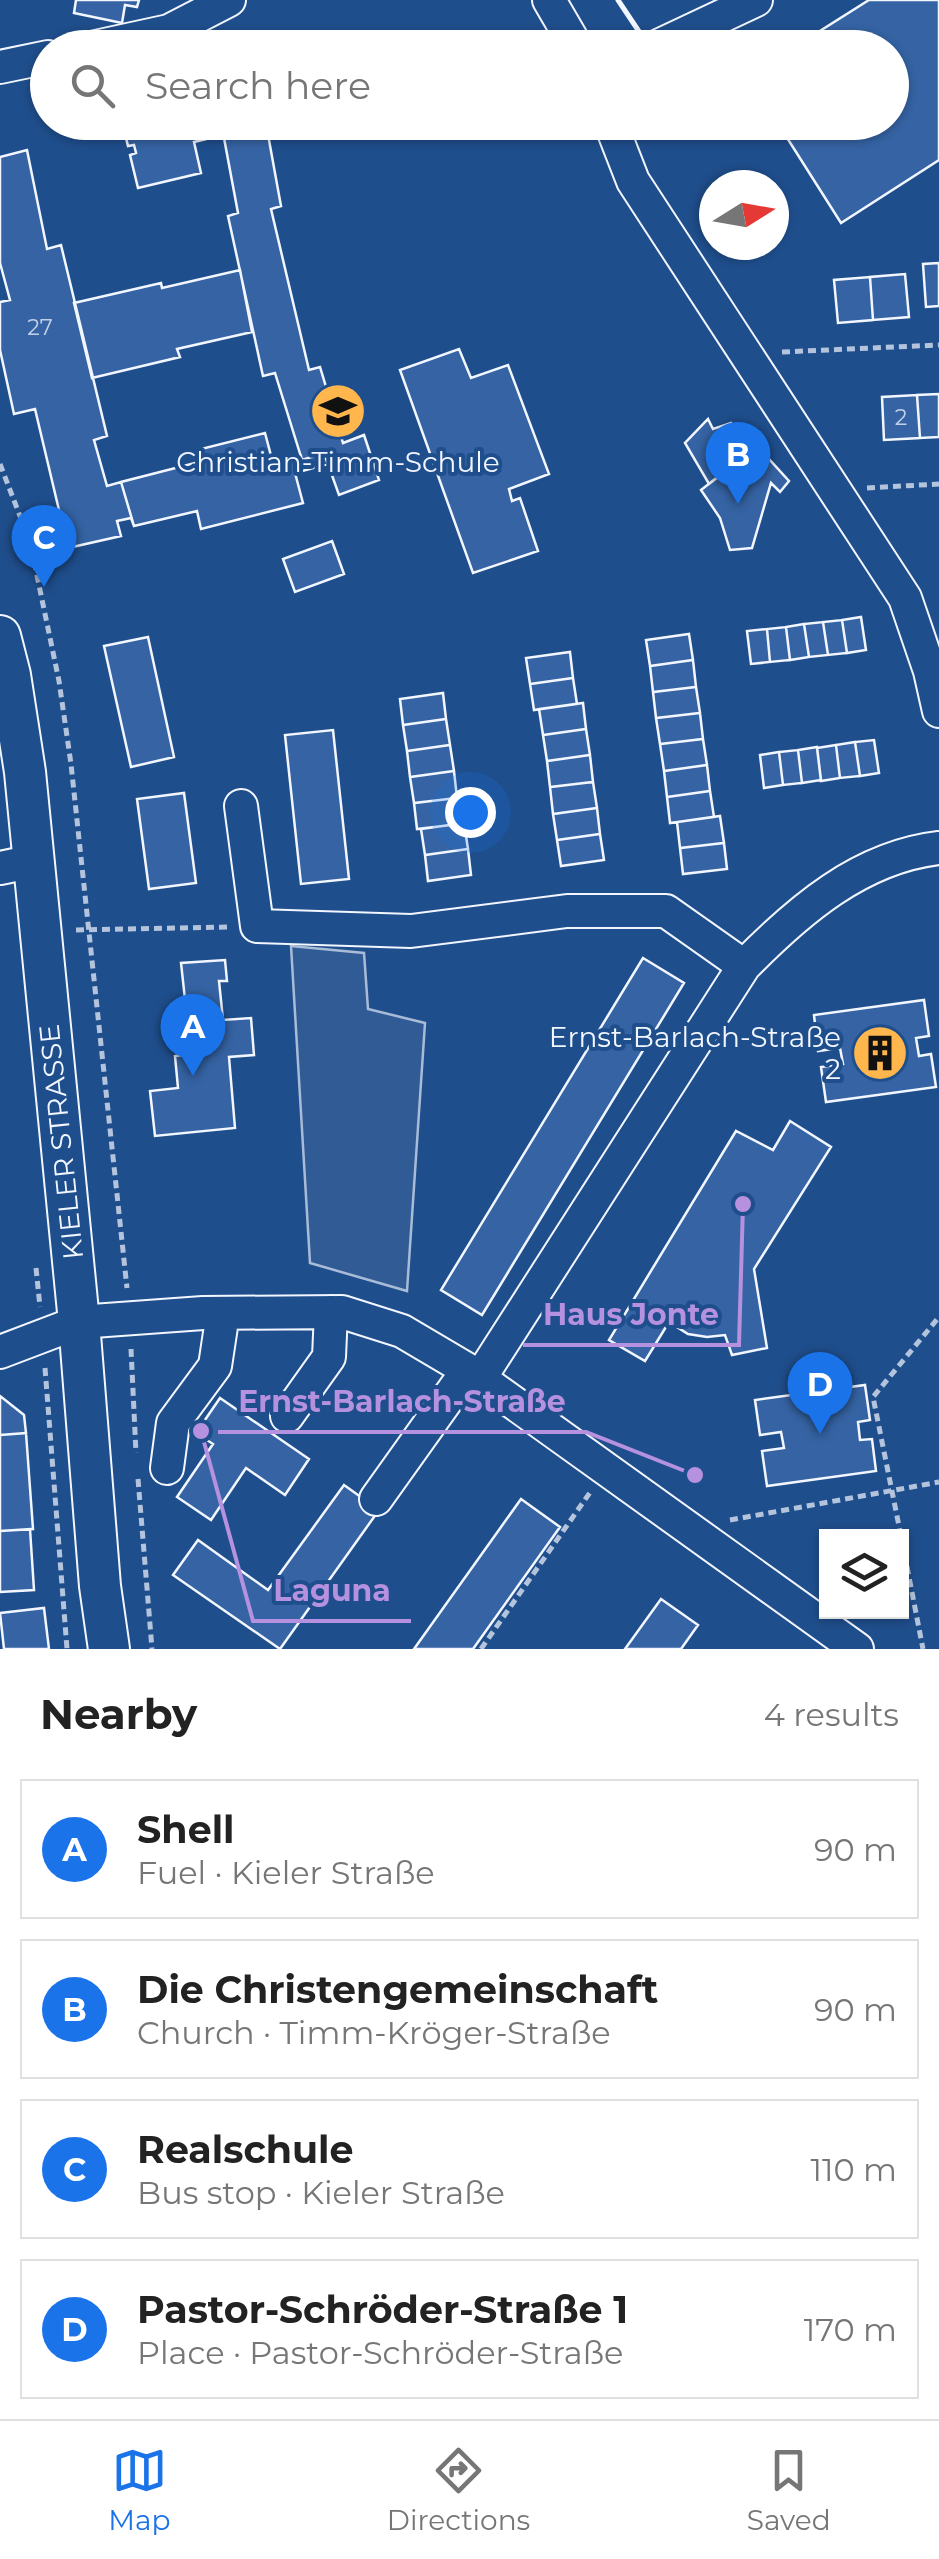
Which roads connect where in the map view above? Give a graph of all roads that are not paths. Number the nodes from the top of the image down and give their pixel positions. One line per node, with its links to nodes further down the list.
1 (229, 0): 4 (street)
2 (549, 0): 5 (street)
3 (756, 0): 6 (street)
4 (170, 30)
5 (566, 30)
6 (692, 30)
7 (30, 61): 8 (street)
8 (0, 67)
9 (617, 140): 11 (street)
10 (0, 636): 14 (main road, KIELER STRASSE)
11 (939, 711)
12 (241, 806): 15 (street)
13 (939, 848): 15 (street)
14 (17, 864): 18 (main road, KIELER STRASSE)
15 (744, 966): 20 (street)
16 (331, 1312): 17 (street); 20 (street); 21 (street)
17 (223, 1313): 18 (street); 22 (street)
18 (60, 1329): 19 (street); 24 (main road, KIELER STRASSE)
19 (0, 1352)
20 (474, 1374): 23 (street); 25 (street)
21 (287, 1416)
22 (168, 1468)
23 (376, 1499)
24 (109, 1649)
25 (856, 1649)

